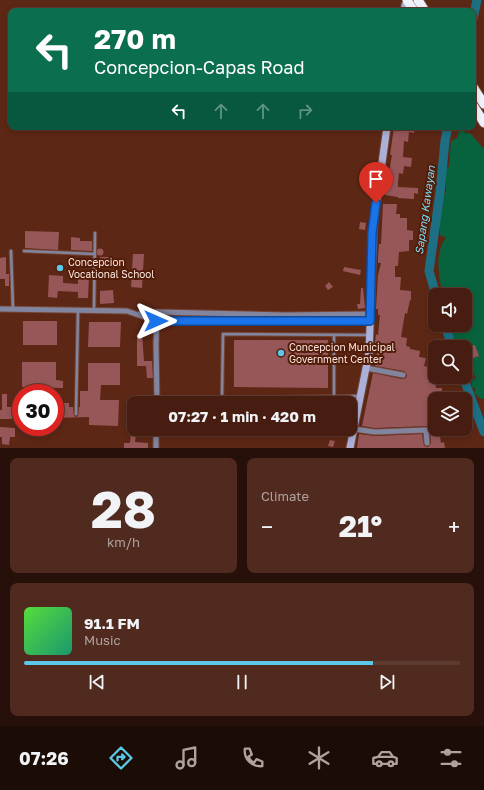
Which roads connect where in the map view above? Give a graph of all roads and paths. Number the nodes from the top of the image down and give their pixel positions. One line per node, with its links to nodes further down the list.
1 (476, 92): 2 (highway)
2 (484, 104)
3 (476, 110): 4 (highway)
4 (483, 122)
5 (387, 130): 16 (main road)
6 (95, 233): 9 (lane)
7 (11, 251): 11 (lane)
8 (24, 251): 9 (lane)
9 (95, 254): 13 (lane)
10 (0, 309): 11 (street)
11 (13, 309): 12 (street)
12 (78, 311): 13 (street); 27 (lane)
13 (94, 311): 15 (street)
14 (156, 312): 15 (street); 16 (street); 17 (street)
15 (138, 315): 17 (street)
16 (370, 317): 17 (street); 19 (main road)
17 (156, 321): 22 (street)
18 (334, 335): 19 (lane); 23 (lane); 24 (lane)
19 (369, 335): 20 (main road)
20 (366, 368): 21 (street); 26 (main road)
21 (403, 375)
22 (157, 396)
23 (222, 396)
24 (334, 396)
25 (357, 396): 26 (lane)
26 (361, 396): 28 (main road)
27 (76, 414)
28 (357, 415)
29 (357, 429): 32 (street)
30 (156, 436): 33 (street)
31 (353, 436): 34 (main road)
32 (428, 443)
33 (156, 448)
34 (350, 448)

